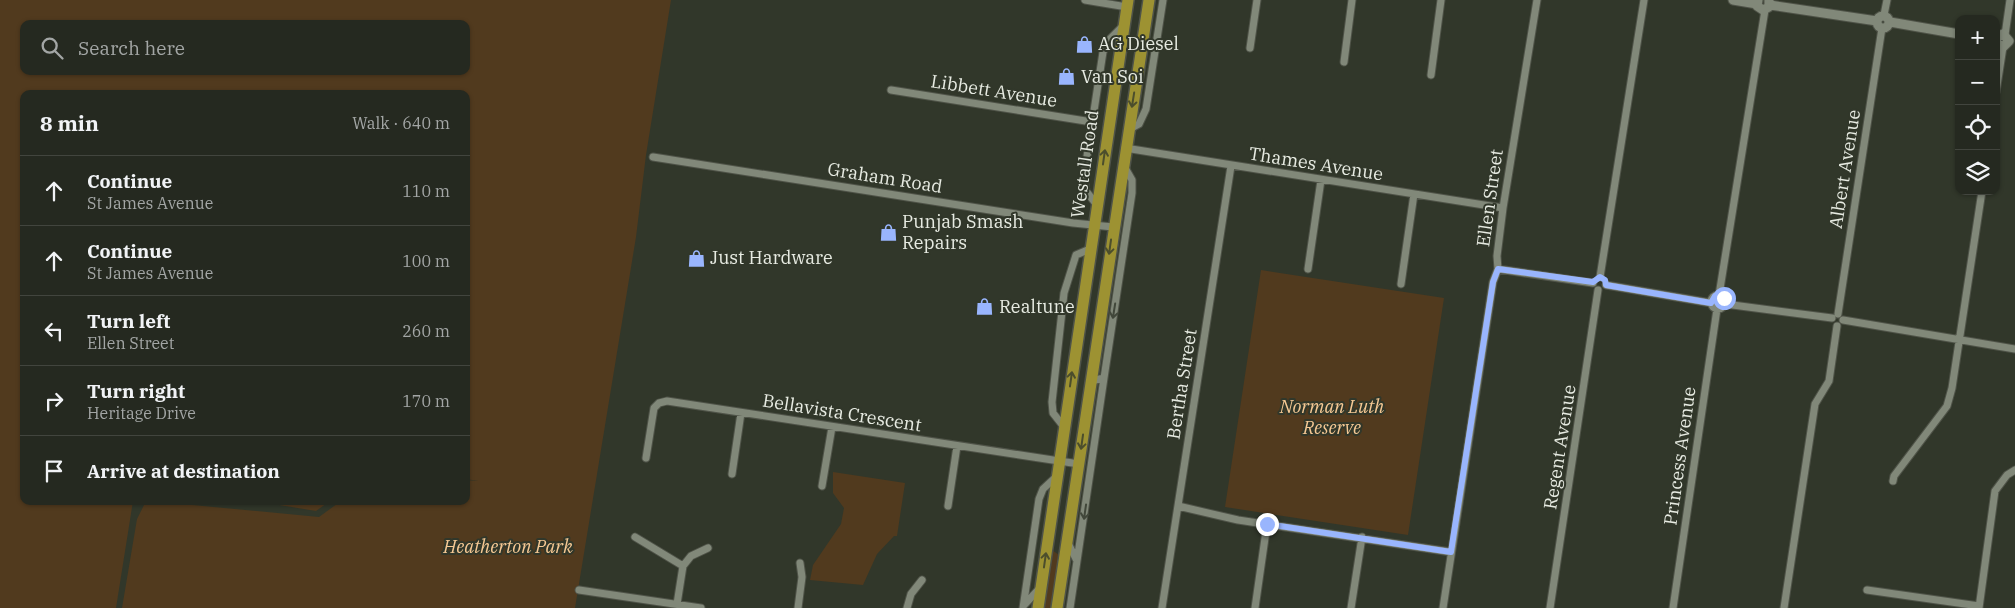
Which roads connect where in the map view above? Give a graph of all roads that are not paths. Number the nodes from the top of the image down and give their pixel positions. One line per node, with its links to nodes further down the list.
1 (1085, 0): 13 (street)
2 (1149, 0): 25 (main road, Westall Road, one-way to 25)
3 (1162, 0): 25 (street)
4 (1257, 0): 19 (street)
5 (1352, 0): 20 (street)
6 (1441, 0): 22 (street)
7 (1537, 0): 34 (street, Ellen Street)
8 (1644, 0): 40 (street)
9 (1733, 0): 12 (street)
10 (1887, 0): 15 (street, Albert Avenue)
11 (2010, 0): 18 (street)
12 (1758, 2): 14 (street)
13 (1127, 3): 16 (main road, Westall Road)
14 (1768, 5): 15 (street); 45 (street)
15 (1883, 22): 17 (street); 48 (street, Albert Avenue)
16 (1124, 25): 24 (street, Westall Road); 33 (main road, Westall Road, one-way to 16)
17 (1955, 33)
18 (2004, 42): 21 (street)
19 (1250, 48)
20 (1344, 62)
21 (2000, 67)
22 (1431, 75)
23 (891, 90): 24 (street, Libbett Avenue)
24 (1092, 122): 33 (street, Westall Road)
25 (1128, 131): 26 (main road, Westall Road)
26 (1125, 148): 28 (main road, Westall Road); 29 (street, Thames Avenue)
27 (653, 158): 35 (street, Graham Road)
28 (1123, 164): 36 (main road, Westall Road); 51 (street, Westall Road, one-way to 51)
29 (1231, 166): 30 (street, Thames Avenue); 68 (street, Bertha Street)
30 (1321, 180): 31 (street, Thames Avenue); 38 (street)
31 (1414, 194): 34 (street, Thames Avenue); 42 (street)
32 (1981, 195): 49 (street)
33 (1093, 201): 35 (main road, Westall Road)
34 (1503, 208): 39 (street, Ellen Street)
35 (1094, 225): 36 (street, Graham Road); 37 (main road, Westall Road)
36 (1113, 227): 52 (main road, Westall Road, one-way to 52)
37 (1090, 249): 53 (main road, Westall Road, one-way to 37); 57 (street)
38 (1308, 268)
39 (1498, 269): 41 (street); 74 (street, Ellen Street)
40 (1600, 277): 41 (street); 43 (street)
41 (1593, 282): 44 (street)
42 (1401, 284)
43 (1606, 285): 44 (street); 47 (street)
44 (1598, 290): 95 (street, Regent Avenue)
45 (1719, 295): 46 (street); 47 (street)
46 (1725, 304): 47 (street); 48 (street)
47 (1714, 306): 96 (street, Princess Avenue)
48 (1838, 317): 49 (street); 97 (street)
49 (1959, 341): 50 (street); 65 (street)
50 (2015, 349)
51 (1104, 378): 52 (street); 75 (street, Westall Road, one-way to 75)
52 (1091, 381): 54 (main road, Westall Road)
53 (1067, 406): 54 (main road); 57 (main road, Westall Road)
54 (1086, 409): 61 (main road, Westall Road, one-way to 61)
55 (741, 413): 56 (street, Bellavista Crescent); 59 (street, Bellavista Crescent); 63 (street)
56 (832, 426): 58 (street, Bellavista Crescent); 66 (street)
57 (1064, 427): 60 (main road, Westall Road)
58 (957, 446): 60 (street, Bellavista Crescent); 67 (street)
59 (646, 458)
60 (1059, 461): 61 (street, Bellavista Crescent); 64 (main road, Westall Road)
61 (1078, 464): 72 (main road, Westall Road)
62 (2015, 470): 84 (street)
63 (732, 474)
64 (1057, 476): 79 (main road, Westall Road, one-way to 64); 83 (street)
65 (1893, 482)
66 (822, 486)
67 (948, 506)
68 (1178, 506): 69 (street); 91 (street, Bertha Street)
69 (1267, 524): 71 (street); 92 (street)
70 (634, 537): 77 (street)
71 (1362, 537): 74 (street); 93 (street)
72 (1067, 540): 75 (street); 89 (main road, Westall Road)
73 (708, 548): 77 (street)
74 (1451, 552): 94 (street, Ellen Street)
75 (1077, 561): 90 (street, Westall Road)
76 (800, 563): 86 (street)
77 (683, 566): 82 (street)
78 (922, 580): 87 (street)
79 (1040, 588): 83 (street); 88 (main road, Westall Road)
80 (579, 590): 82 (street)
81 (1867, 590): 84 (street)
82 (677, 604): 85 (street)
83 (1023, 607)
84 (1979, 607)
85 (702, 608)
86 (798, 608)
87 (907, 608)
88 (1038, 608)
89 (1057, 608)
90 (1070, 608)
91 (1162, 608)
92 (1255, 608)
93 (1351, 608)
94 (1443, 608)
95 (1550, 608)
96 (1673, 608)
97 (1784, 608)

